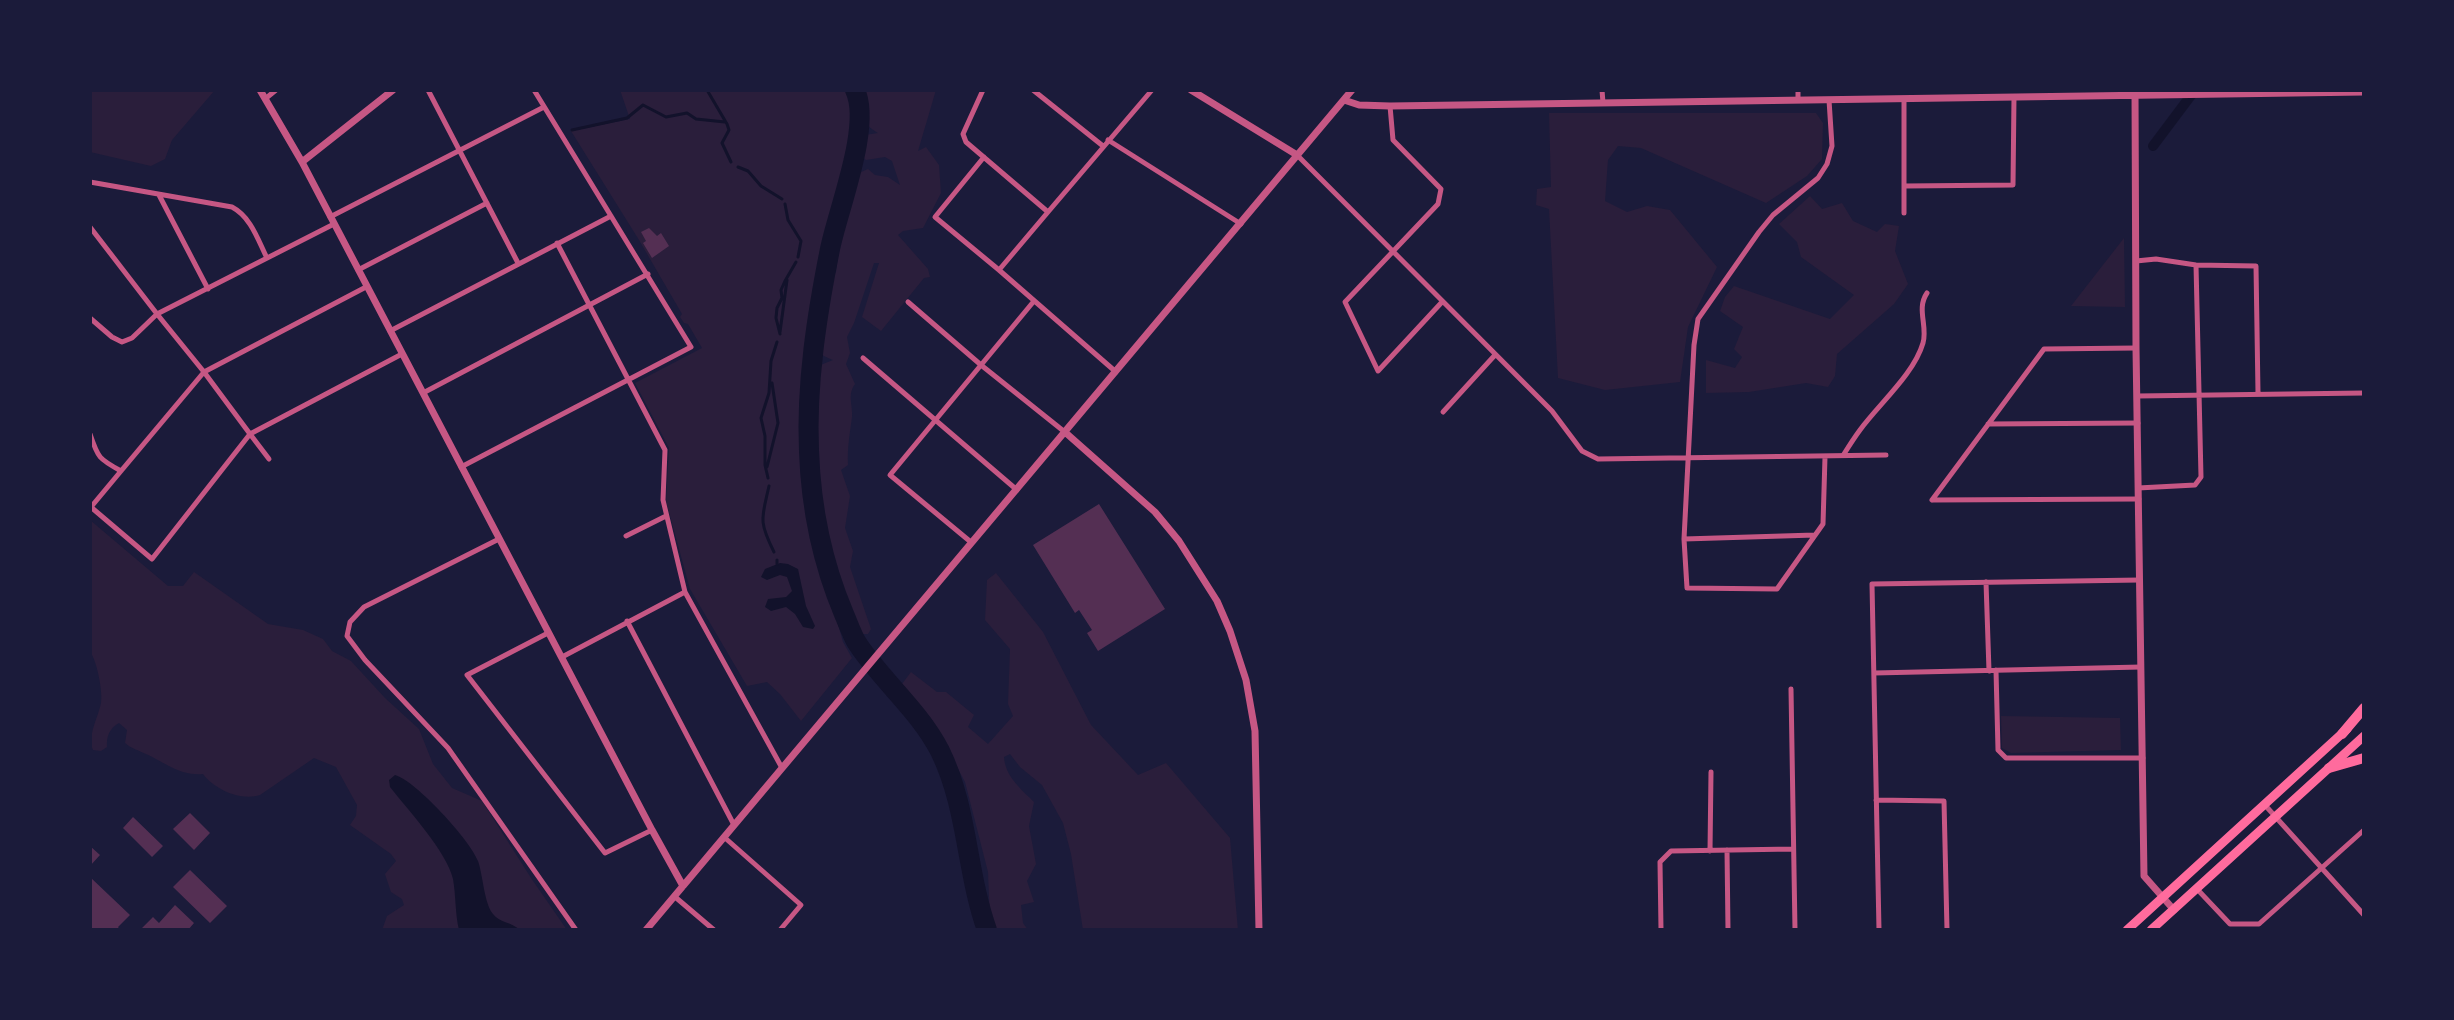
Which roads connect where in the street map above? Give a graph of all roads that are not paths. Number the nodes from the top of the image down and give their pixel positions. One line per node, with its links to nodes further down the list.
1 (260, 90): 16 (street)
2 (276, 90): 16 (street)
3 (393, 90): 29 (street)
4 (428, 90): 26 (street)
5 (534, 90): 23 (street)
6 (983, 90): 28 (street)
7 (1033, 90): 25 (street)
8 (1152, 90): 24 (street)
9 (1191, 90): 27 (street)
10 (1352, 90): 18 (street)
11 (1602, 90): 21 (street)
12 (1798, 90): 19 (street)
13 (2135, 92): 14 (street); 15 (street); 43 (street)
14 (2364, 92)
15 (2014, 97): 17 (street); 31 (street)
16 (265, 99): 29 (street)
17 (1904, 99): 20 (street); 31 (street)
18 (1344, 100): 22 (street); 27 (street)
19 (1798, 100): 20 (street); 21 (street)
20 (1829, 100): 83 (street)
21 (1602, 103): 22 (street)
22 (1390, 106): 41 (street)
23 (544, 107): 26 (street); 36 (street)
24 (1108, 140): 25 (street); 38 (street)
25 (1103, 146): 34 (street)
26 (459, 150): 33 (street); 37 (street)
27 (1297, 155): 38 (street); 41 (street)
28 (984, 157): 34 (street); 47 (street)
29 (302, 162): 37 (street)
30 (90, 182): 32 (street)
31 (1905, 186): 35 (street)
32 (159, 195): 42 (street); 50 (street)
33 (487, 203): 44 (street); 46 (street)
34 (1048, 212): 47 (street)
35 (1904, 213)
36 (611, 216): 40 (street); 48 (street)
37 (332, 220): 42 (street); 46 (street)
38 (1241, 224): 65 (street)
39 (90, 227): 56 (street)
40 (557, 243): 44 (street); 55 (street)
41 (1392, 252): 54 (street); 54 (street)
42 (267, 258): 50 (street)
43 (2136, 261): 45 (street); 59 (street)
44 (518, 263): 58 (street)
45 (2196, 266): 68 (street); 70 (street)
46 (358, 270): 49 (street)
47 (999, 270): 52 (street)
48 (648, 274): 55 (street); 66 (street)
49 (366, 287): 58 (street); 64 (street)
50 (208, 289): 56 (street)
51 (1927, 293): 79 (street)
52 (1034, 301): 63 (street); 65 (street)
53 (908, 302): 63 (street)
54 (1442, 302): 61 (street)
55 (588, 305): 66 (street); 67 (street)
56 (157, 314): 57 (street); 64 (street)
57 (90, 318)
58 (390, 331): 60 (street)
59 (2136, 348): 71 (street); 75 (street)
60 (402, 354): 67 (street); 78 (street)
61 (1495, 355): 72 (street); 83 (street)
62 (863, 358): 73 (street)
63 (981, 365): 73 (street); 76 (street)
64 (204, 372): 78 (street); 85 (street)
65 (1116, 372): 76 (street)
66 (628, 381): 84 (street); 90 (street)
67 (423, 393): 84 (street)
68 (2258, 393): 69 (street); 70 (street)
69 (2364, 393)
70 (2199, 394): 71 (street); 86 (street)
71 (2137, 396): 74 (street)
72 (1443, 412)
73 (935, 421): 87 (street); 95 (street)
74 (2138, 423): 75 (street); 86 (street)
75 (1988, 424): 88 (street)
76 (1066, 433): 87 (street); 136 (street)
77 (90, 434): 85 (street)
78 (250, 434): 82 (street); 89 (street)
79 (1844, 454): 80 (street); 81 (street)
80 (1886, 455)
81 (1824, 457): 83 (street); 91 (street)
82 (269, 459)
83 (1688, 459): 94 (street)
84 (461, 466): 93 (street)
85 (122, 471): 89 (street)
86 (2138, 488): 88 (street)
87 (1017, 490): 95 (street)
88 (2139, 499): 96 (street)
89 (91, 507)
90 (666, 516): 92 (street); 98 (street)
91 (1815, 535): 94 (street); 94 (street)
92 (626, 536)
93 (499, 539): 100 (street); 132 (street)
94 (1684, 539)
95 (972, 543): 112 (street)
96 (2140, 580): 97 (street); 102 (street)
97 (1986, 582): 103 (street); 104 (street)
98 (685, 592): 99 (street); 112 (street)
99 (627, 621): 101 (street); 118 (street)
100 (548, 633): 101 (street); 119 (street)
101 (562, 657): 119 (street)
102 (2141, 667): 103 (street); 110 (street)
103 (1992, 671): 104 (street); 110 (street)
104 (1874, 673): 115 (street)
105 (1791, 689): 122 (street)
106 (2364, 708): 108 (highway)
107 (2364, 714): 108 (highway)
108 (2342, 734): 116 (highway)
109 (2364, 736): 113 (highway)
110 (2143, 758): 129 (street)
111 (2364, 758): 113 (highway)
112 (782, 768): 118 (street)
113 (2329, 768): 117 (highway)
114 (1711, 772): 123 (street)
115 (1876, 800): 140 (street); 141 (street)
116 (2265, 804): 117 (street); 129 (highway)
117 (2275, 815): 125 (street); 127 (highway)
118 (735, 825): 121 (street)
119 (652, 830): 126 (street)
120 (2364, 830): 125 (street)
121 (724, 837): 126 (street); 135 (street)
122 (1793, 849): 124 (street); 139 (street)
123 (1710, 850): 124 (street); 137 (street)
124 (1727, 850): 138 (street)
125 (2322, 867): 127 (street); 131 (street)
126 (683, 886): 128 (street)
127 (2197, 889): 130 (highway)
128 (674, 896): 133 (street); 134 (street)
129 (2163, 898): 130 (street); 142 (highway)
130 (2174, 910): 143 (highway)
131 (2364, 915)
132 (576, 930)
133 (646, 930)
134 (714, 930)
135 (780, 930)
136 (1259, 930)
137 (1661, 930)
138 (1728, 930)
139 (1795, 930)
140 (1879, 930)
141 (1947, 930)
142 (2127, 930)
143 (2151, 930)

